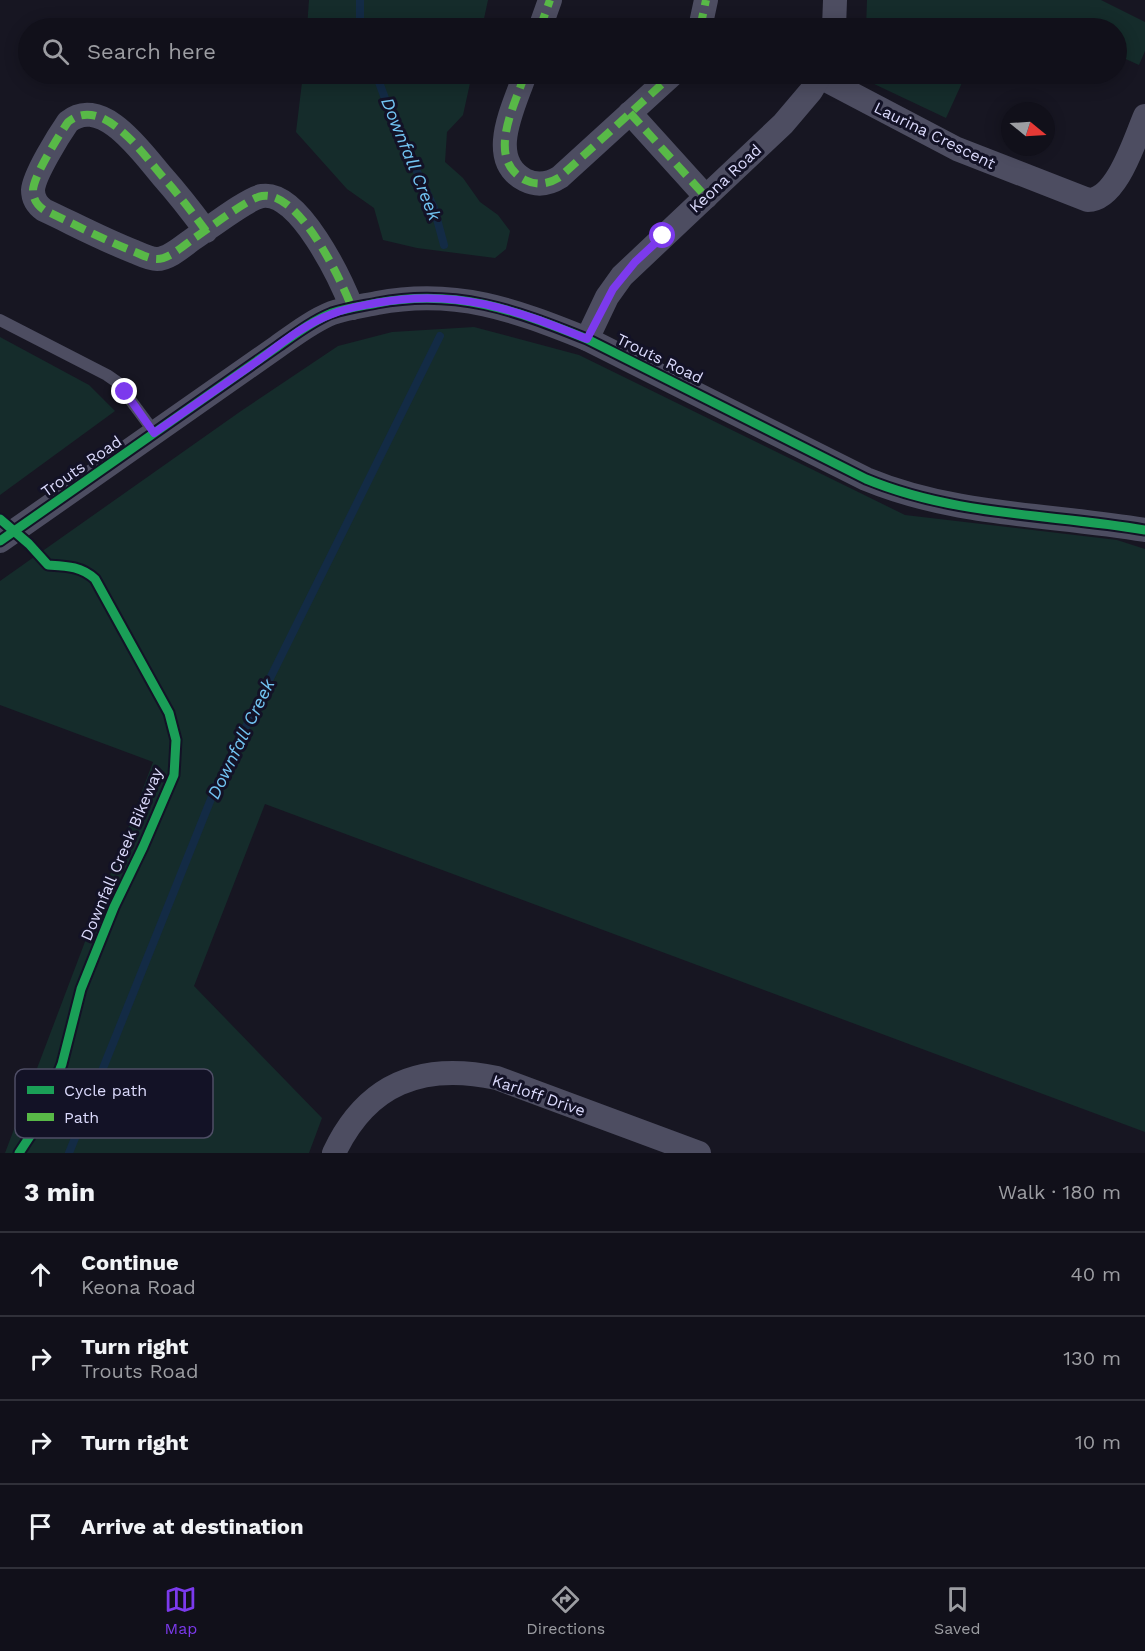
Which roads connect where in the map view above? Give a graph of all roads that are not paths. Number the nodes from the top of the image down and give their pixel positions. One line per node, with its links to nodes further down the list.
1 (550, 0): 4 (street)
2 (706, 0): 5 (street)
3 (835, 0): 6 (street)
4 (544, 18)
5 (702, 18)
6 (834, 18)
7 (522, 84): 11 (street)
8 (662, 84): 11 (street)
9 (815, 84): 13 (street, Keona Road)
10 (836, 84): 12 (street, Laurina Crescent)
11 (630, 113): 13 (street)
12 (1145, 116)
13 (706, 197): 17 (street, Keona Road)
14 (206, 231): 14 (street); 15 (street)
15 (352, 308): 17 (street, Trouts Road); 18 (street, Trouts Road)
16 (0, 320): 18 (lane)
17 (587, 339): 19 (street, Trouts Road)
18 (154, 433): 20 (street, Trouts Road)
19 (1145, 530)
20 (0, 541)
21 (334, 1153): 22 (street, Karloff Drive)
22 (699, 1153)

